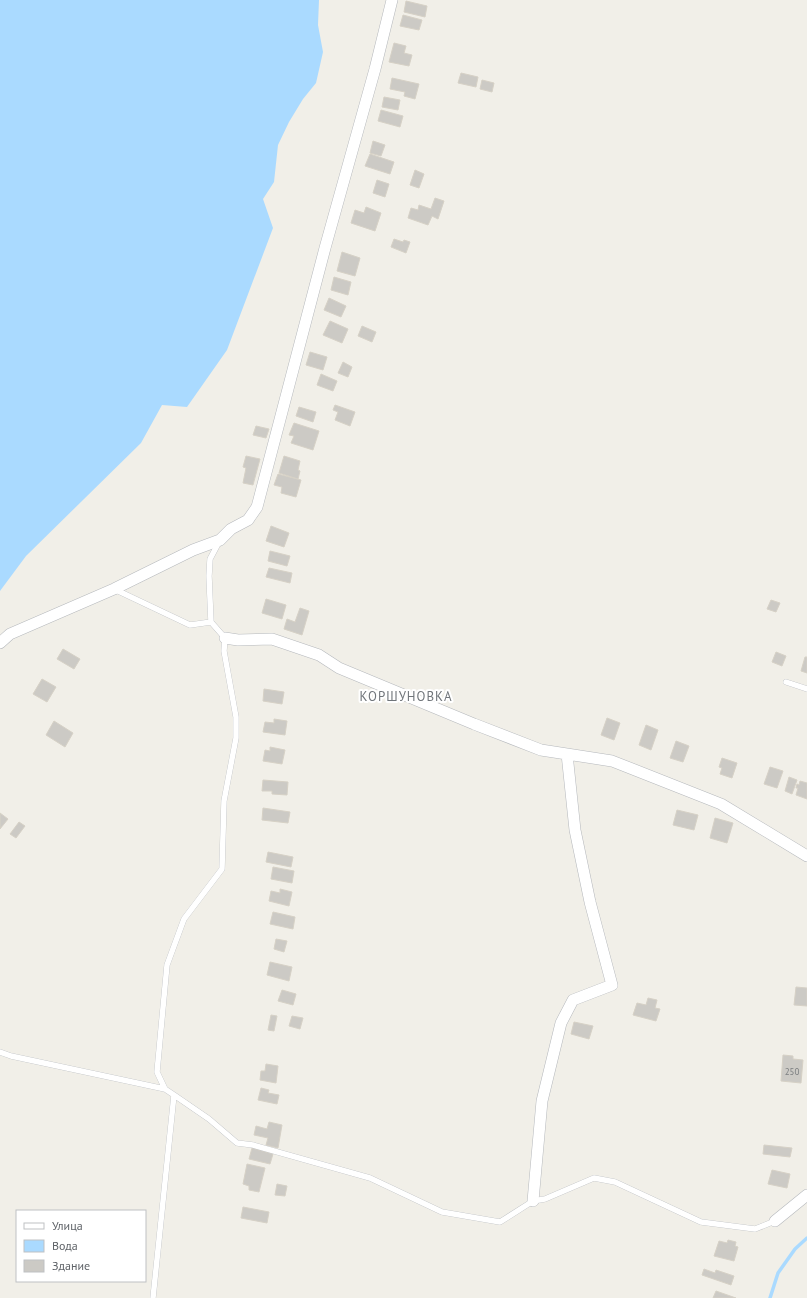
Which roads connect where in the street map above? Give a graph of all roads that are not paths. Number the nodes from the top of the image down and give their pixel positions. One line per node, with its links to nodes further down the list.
1 (392, 0): 2 (street)
2 (220, 540): 3 (street); 4 (lane)
3 (114, 589): 4 (lane); 6 (street)
4 (211, 622): 5 (lane)
5 (225, 638): 9 (street); 12 (lane)
6 (0, 643)
7 (786, 682): 8 (lane)
8 (807, 689)
9 (567, 754): 10 (street); 15 (street)
10 (807, 856)
11 (0, 1052): 12 (lane)
12 (165, 1088): 13 (lane)
13 (174, 1095): 15 (lane); 17 (lane)
14 (807, 1196): 16 (street)
15 (533, 1201): 16 (lane)
16 (775, 1221)
17 (153, 1298)

